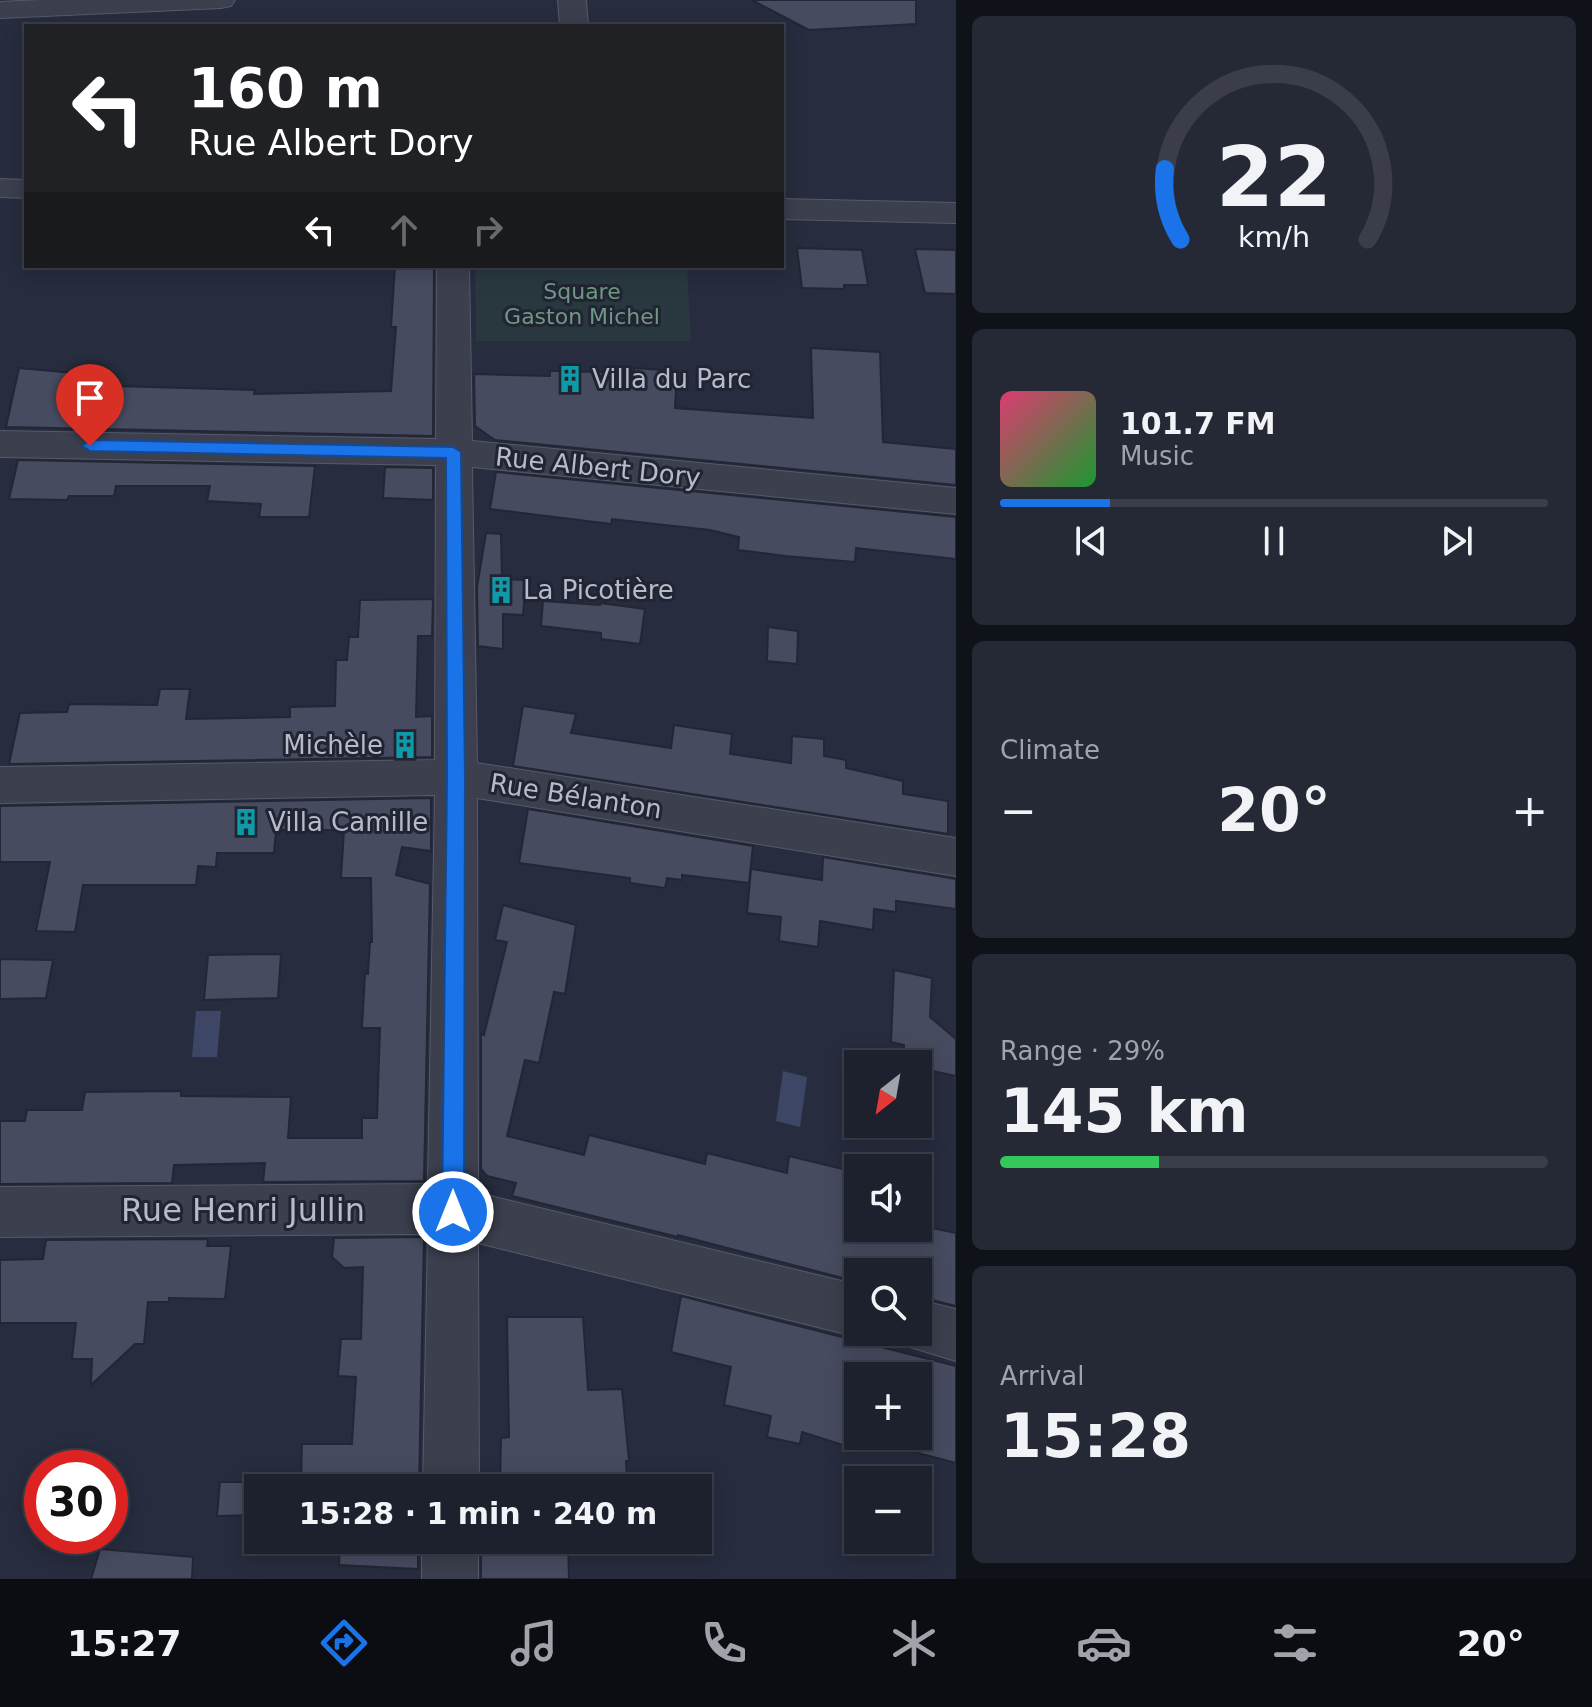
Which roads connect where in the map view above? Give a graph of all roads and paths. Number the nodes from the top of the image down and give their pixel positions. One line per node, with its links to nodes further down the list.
1 (221, 0): 3 (street)
2 (572, 0): 4 (street)
3 (0, 10)
4 (574, 24)
5 (0, 188): 6 (street)
6 (24, 189)
7 (784, 209): 8 (street)
8 (956, 213)
9 (453, 268): 11 (street)
10 (0, 444): 11 (street, Rue Albert Dory)
11 (453, 452): 12 (street, Rue Albert Dory); 13 (street)
12 (956, 501)
13 (456, 777): 14 (street, Rue Bélanton); 15 (street, Rue Bélanton); 17 (street)
14 (0, 785)
15 (956, 857)
16 (0, 1212): 17 (street, Rue Henri Jullin)
17 (453, 1212): 18 (street, Rue Henri Jullin); 21 (street)
18 (844, 1308)
19 (932, 1329): 20 (street)
20 (956, 1335)
21 (451, 1474)
22 (450, 1554): 23 (street)
23 (450, 1579)

